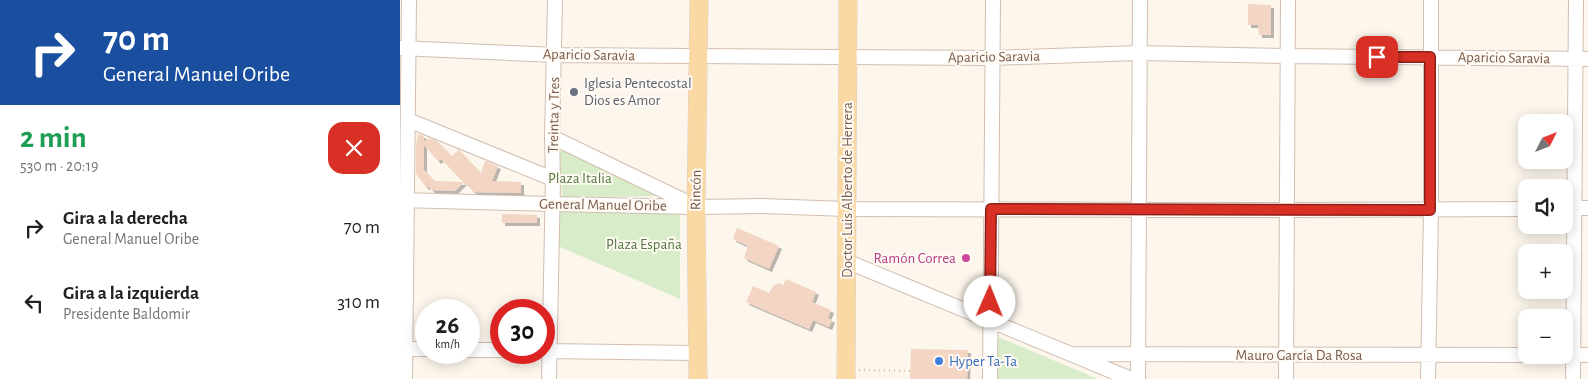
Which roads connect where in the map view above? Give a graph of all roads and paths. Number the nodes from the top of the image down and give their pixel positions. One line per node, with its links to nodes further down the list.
1 (409, 0): 10 (street)
2 (555, 0): 12 (street, Treinta y Tres)
3 (699, 0): 13 (main road, Rincón)
4 (848, 0): 15 (main road, Doctor Luis Alberto de Herrera)
5 (993, 0): 17 (street)
6 (1140, 0): 11 (street)
7 (1288, 0): 14 (street)
8 (1431, 0): 16 (street)
9 (1576, 0): 18 (street)
10 (404, 48): 12 (street, Aparicio Saravia); 19 (street)
11 (1139, 53): 14 (street, Aparicio Saravia); 17 (street, Aparicio Saravia); 29 (street)
12 (555, 55): 13 (street, Aparicio Saravia); 20 (street, Treinta y Tres)
13 (699, 56): 15 (street, Aparicio Saravia); 24 (main road, Rincón)
14 (1288, 56): 16 (street, Aparicio Saravia); 30 (street)
15 (847, 57): 17 (street, Aparicio Saravia); 26 (main road, Doctor Luis Alberto de Herrera)
16 (1430, 57): 18 (street, Aparicio Saravia); 31 (street)
17 (992, 58): 27 (street)
18 (1582, 59): 25 (street)
19 (408, 120): 21 (street); 22 (street)
20 (552, 137): 21 (street, Treinta y Tres); 24 (street)
21 (553, 179): 23 (street, Treinta y Tres)
22 (404, 200): 23 (street, General Manuel Oribe); 35 (street)
23 (552, 204): 24 (street, General Manuel Oribe); 33 (street, Treinta y Tres)
24 (696, 206): 26 (street, General Manuel Oribe); 37 (main road, Rincón)
25 (1576, 208): 43 (street)
26 (847, 209): 27 (street, General Manuel Oribe); 32 (main road, Doctor Luis Alberto de Herrera)
27 (991, 209): 29 (street, General Manuel Oribe); 34 (street)
28 (1518, 209): 31 (street, General Manuel Oribe)
29 (1139, 210): 30 (street, General Manuel Oribe); 39 (street)
30 (1287, 210): 31 (street, General Manuel Oribe); 40 (street)
31 (1430, 210): 41 (street)
32 (846, 261): 34 (street); 47 (main road, Doctor Luis Alberto de Herrera)
33 (548, 299)
34 (990, 321): 38 (street); 51 (street)
35 (403, 349): 48 (street)
36 (555, 351): 37 (street)
37 (696, 353): 50 (main road, Rincón)
38 (1071, 354): 39 (street, Mauro García Da Rosa); 52 (street)
39 (1138, 354): 40 (street, Mauro García Da Rosa); 53 (street)
40 (1286, 355): 41 (street, Mauro García Da Rosa); 54 (street)
41 (1428, 355): 42 (street, Mauro García Da Rosa); 55 (street)
42 (1518, 355)
43 (1574, 355): 44 (street); 56 (street)
44 (1588, 355)
45 (547, 364): 49 (street, Treinta y Tres)
46 (910, 372): 47 (path)
47 (848, 375)
48 (405, 379)
49 (549, 379)
50 (698, 379)
51 (990, 379)
52 (1131, 379)
53 (1138, 379)
54 (1286, 379)
55 (1428, 379)
56 (1573, 379)

